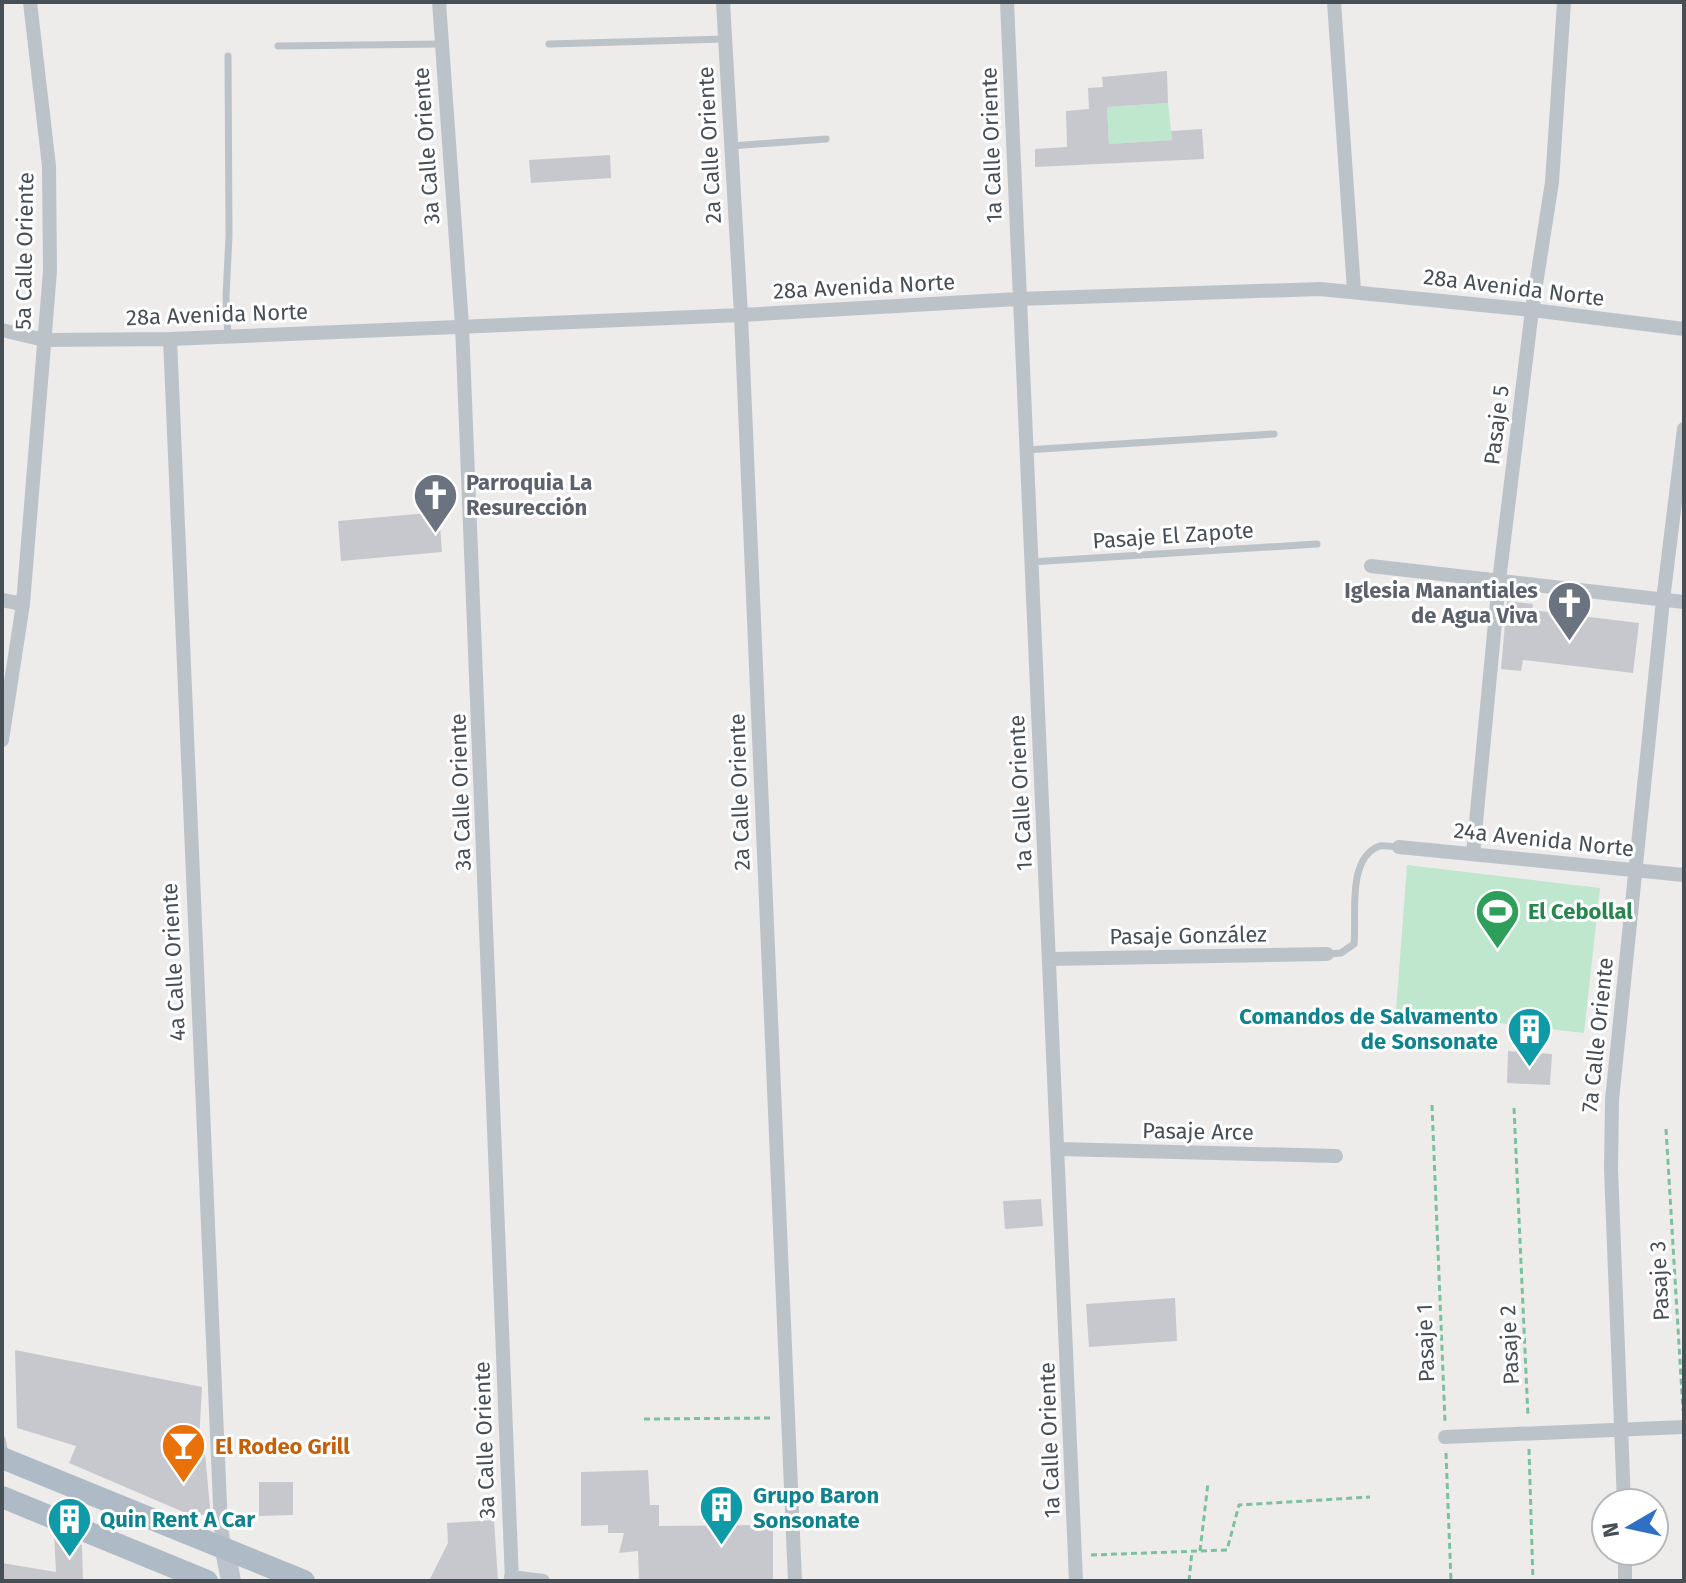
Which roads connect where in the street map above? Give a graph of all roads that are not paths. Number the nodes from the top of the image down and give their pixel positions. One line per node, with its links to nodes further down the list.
1 (30, 2): 23 (street, 5a Calle Oriente)
2 (439, 2): 8 (street, 3a Calle Oriente)
3 (723, 2): 7 (street, 2a Calle Oriente)
4 (1007, 2): 15 (street, 1a Calle Oriente)
5 (1334, 2): 14 (street)
6 (1564, 2): 16 (street, Pasaje 5)
7 (725, 39): 9 (lane); 13 (street, 2a Calle Oriente)
8 (441, 44): 10 (lane); 18 (street, 3a Calle Oriente)
9 (549, 44)
10 (278, 46)
11 (228, 56): 21 (lane)
12 (826, 139): 13 (lane)
13 (731, 146): 17 (street, 2a Calle Oriente)
14 (1354, 290): 15 (street, 28a Avenida Norte); 16 (street, 28a Avenida Norte)
15 (1018, 299): 17 (street, 28a Avenida Norte); 26 (street, 1a Calle Oriente)
16 (1532, 310): 19 (street, 28a Avenida Norte); 30 (street, Pasaje 5)
17 (741, 315): 18 (street, 28a Avenida Norte); 56 (street, 2a Calle Oriente)
18 (462, 325): 21 (street, 28a Avenida Norte); 51 (street, 3a Calle Oriente)
19 (1684, 329)
20 (2, 330): 23 (street, 28a Avenida Norte)
21 (228, 337): 22 (street, 28a Avenida Norte)
22 (170, 339): 23 (street, 28a Avenida Norte); 50 (street, 4a Calle Oriente)
23 (44, 340): 34 (street, 5a Calle Oriente)
24 (1684, 429): 32 (street, 7a Calle Oriente)
25 (1274, 434): 26 (lane)
26 (1026, 450): 28 (street, 1a Calle Oriente)
27 (1317, 544): 28 (lane, Pasaje El Zapote)
28 (1031, 562): 41 (street, 1a Calle Oriente)
29 (1371, 566): 30 (street)
30 (1499, 581): 32 (street); 37 (street, Pasaje 5)
31 (2, 600): 34 (street)
32 (1663, 600): 33 (street); 38 (street, 7a Calle Oriente)
33 (1684, 602)
34 (23, 604): 35 (street, 5a Calle Oriente)
35 (2, 740)
36 (1399, 847): 37 (street, 24a Avenida Norte); 40 (lane)
37 (1473, 854): 38 (street, 24a Avenida Norte)
38 (1637, 870): 39 (street, 24a Avenida Norte); 45 (street, 7a Calle Oriente)
39 (1684, 875)
40 (1327, 954): 41 (street, Pasaje González)
41 (1049, 959): 42 (street, 1a Calle Oriente)
42 (1059, 1149): 43 (street, Pasaje Arce); 57 (street, 1a Calle Oriente)
43 (1336, 1156)
44 (1684, 1427): 45 (street)
45 (1622, 1429): 46 (street); 48 (street, 7a Calle Oriente)
46 (1445, 1437)
47 (3, 1452): 50 (main road)
48 (1624, 1487)
49 (2, 1497): 52 (main road)
50 (225, 1550): 53 (street, 4a Calle Oriente); 54 (main road)
51 (512, 1579): 55 (street)
52 (207, 1581)
53 (231, 1581)
54 (304, 1581)
55 (543, 1581)
56 (795, 1581)
57 (1076, 1581)

